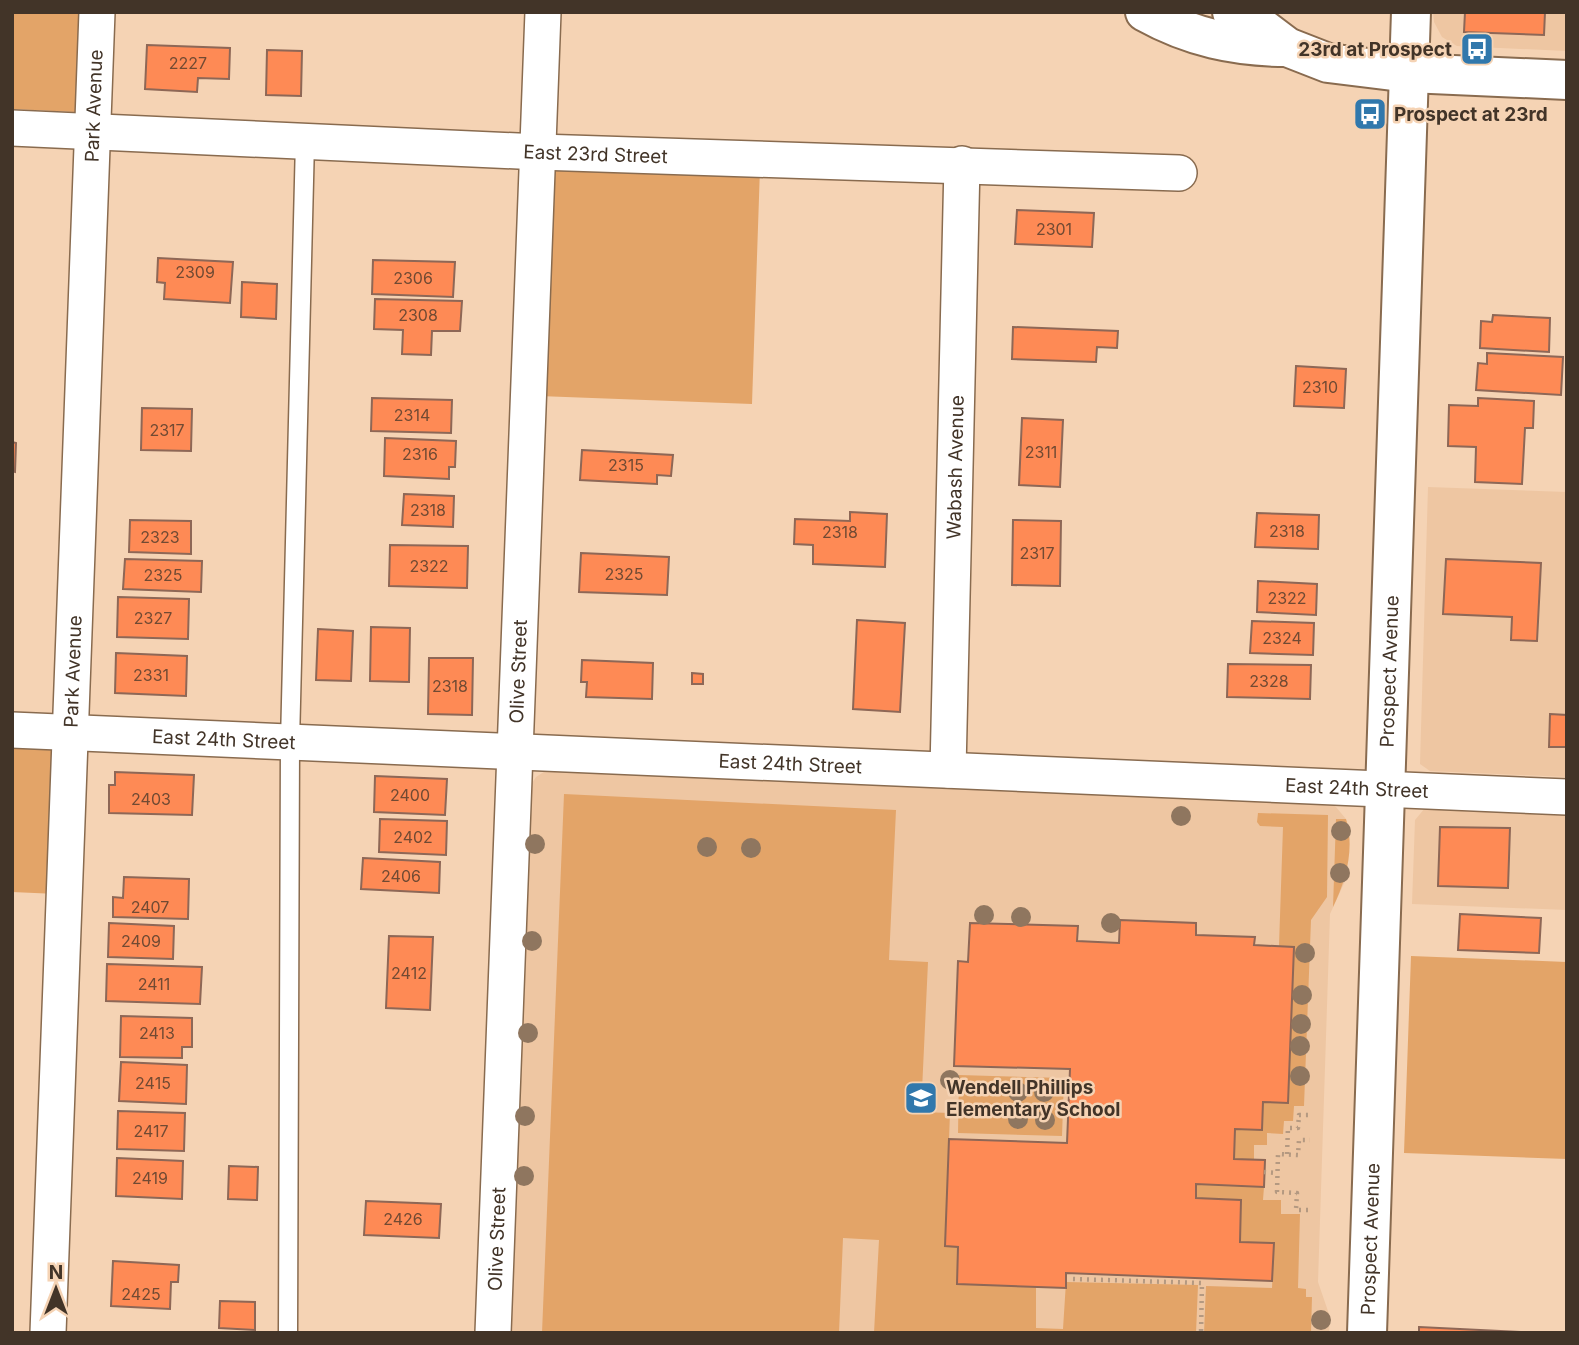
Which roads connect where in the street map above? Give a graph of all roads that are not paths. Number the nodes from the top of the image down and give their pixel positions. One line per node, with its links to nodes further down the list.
1 (97, 12): 10 (street, Park Avenue)
2 (543, 12): 12 (street, Olive Street)
3 (1145, 12): 6 (main road)
4 (1231, 12): 6 (main road)
5 (1411, 12): 7 (main road, Prospect Avenue)
6 (1287, 47): 7 (main road)
7 (1409, 74): 8 (main road); 20 (main road, Prospect Avenue)
8 (1567, 80)
9 (12, 128): 10 (street, East 23rd Street)
10 (92, 131): 11 (street, East 23rd Street); 16 (street, Park Avenue)
11 (305, 142): 12 (street, East 23rd Street); 17 (lane)
12 (539, 152): 13 (street, East 23rd Street); 18 (street, Olive Street)
13 (962, 164): 14 (street, East 23rd Street); 19 (street, Wabash Avenue)
14 (1179, 173)
15 (12, 730): 16 (street, East 24th Street)
16 (72, 732): 17 (street, East 24th Street); 22 (street, Park Avenue)
17 (290, 742): 18 (street, East 24th Street); 23 (lane)
18 (513, 752): 19 (street, East 24th Street); 24 (street, Olive Street)
19 (948, 770): 20 (street, East 24th Street)
20 (1387, 789): 21 (street, East 24th Street); 25 (main road, Prospect Avenue)
21 (1567, 797)
22 (48, 1333)
23 (288, 1333)
24 (493, 1333)
25 (1367, 1333)

